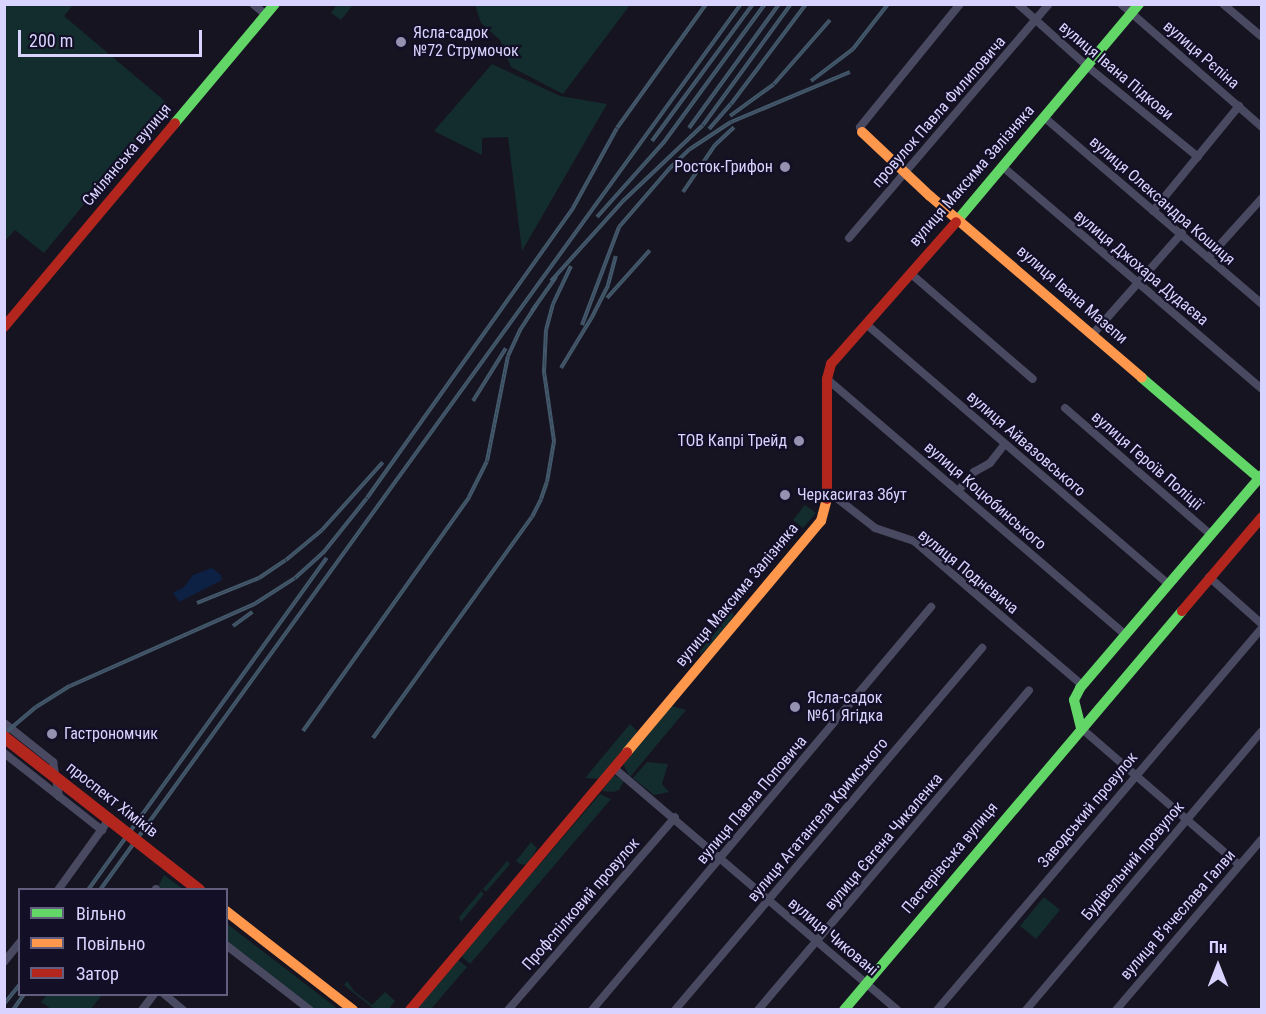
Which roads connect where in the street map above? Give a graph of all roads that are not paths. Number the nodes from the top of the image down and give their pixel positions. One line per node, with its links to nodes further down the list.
1 (253, 4): 9 (street)
2 (275, 4): 9 (main road, Смілянська вулиця)
3 (960, 4): 16 (street)
4 (1018, 4): 10 (street, вулиця Івана Підкови)
5 (1049, 4): 10 (street, провулок Павла Филиповича)
6 (1121, 4): 8 (street, вулиця Рєпіна)
7 (1223, 4): 11 (street)
8 (1136, 9): 12 (main road, вулиця Максима Залізняка); 13 (street, вулиця Рєпіна)
9 (266, 15): 31 (main road, Смілянська вулиця)
10 (1036, 21): 12 (street, вулиця Івана Підкови); 19 (street, провулок Павла Филиповича)
11 (1261, 36)
12 (1088, 67): 14 (main road, вулиця Максима Залізняка); 17 (street, вулиця Івана Підкови)
13 (1239, 106): 15 (street, вулиця Рєпіна); 17 (street)
14 (1045, 118): 18 (main road, вулиця Максима Залізняка); 22 (street, вулиця Олександра Кошиця)
15 (1262, 127)
16 (862, 132): 19 (main road, вулиця Івана Мазепи)
17 (1198, 157): 22 (street)
18 (1003, 167): 23 (main road, вулиця Максима Залізняка); 28 (street, вулиця Джохара Дудаєва)
19 (905, 171): 23 (main road, вулиця Івана Мазепи); 25 (street, провулок Павла Филиповича)
20 (1262, 198): 21 (street)
21 (1258, 209): 26 (street)
22 (1153, 211): 24 (street, вулиця Олександра Кошиця)
23 (959, 219): 27 (main road, вулиця Максима Залізняка); 32 (main road, вулиця Івана Мазепи)
24 (1182, 233): 26 (street, вулиця Олександра Кошиця); 28 (street)
25 (849, 238)
26 (1208, 258): 29 (street, вулиця Олександра Кошиця)
27 (910, 273): 30 (main road, вулиця Максима Залізняка); 34 (street)
28 (1137, 283): 32 (street); 35 (street, вулиця Джохара Дудаєва)
29 (1262, 304)
30 (866, 324): 33 (main road, вулиця Максима Залізняка); 37 (street, вулиця Айвазовського)
31 (4, 327)
32 (1092, 335): 38 (main road, вулиця Івана Мазепи)
33 (827, 379): 39 (street, вулиця Коцюбинського); 40 (main road, вулиця Максима Залізняка)
34 (1033, 379)
35 (1262, 389)
36 (1065, 408): 42 (street, вулиця Героїв Поліції)
37 (1005, 444): 39 (street); 44 (street, вулиця Айвазовського)
38 (1261, 478): 42 (main road)
39 (958, 491): 47 (street, вулиця Коцюбинського)
40 (829, 492): 49 (street, вулиця Поднєвича); 56 (main road, вулиця Максима Залізняка)
41 (1262, 517): 43 (main road, Пастерівська вулиця)
42 (1211, 534): 44 (main road)
43 (1209, 577): 46 (street); 52 (main road, Пастерівська вулиця)
44 (1168, 584): 47 (main road)
45 (931, 607): 66 (street, вулиця Павла Поповича)
46 (1262, 626): 58 (street, Заводський провулок)
47 (1125, 634): 49 (main road)
48 (982, 648): 70 (street, вулиця Агатангела Кримського)
49 (1082, 685): 52 (main road)
50 (1029, 691): 72 (street, вулиця Євгена Чикаленка)
51 (4, 723): 57 (street)
52 (1081, 728): 58 (street); 76 (main road, Пастерівська вулиця)
53 (1262, 731): 63 (street, Будівельний провулок)
54 (4, 737): 69 (main road, проспект Хіміків, bridge)
55 (4, 753): 59 (street)
56 (614, 768): 62 (street, вулиця Чиковані); 83 (main road, вулиця Максима Залізняка)
57 (55, 774): 59 (street); 60 (street)
58 (1135, 776): 63 (street); 90 (street, Заводський провулок)
59 (58, 796): 61 (street)
60 (93, 804): 61 (street); 64 (street)
61 (86, 817): 64 (street)
62 (675, 817): 66 (street, вулиця Чиковані); 84 (street, Профспілковий провулок)
63 (1186, 820): 67 (street); 91 (street, Будівельний провулок)
64 (102, 830): 68 (street)
65 (1262, 839): 67 (street, вулиця Вʼячеслава Галви)
66 (721, 857): 70 (street, вулиця Чиковані); 85 (street, вулиця Павла Поповича)
67 (1239, 865): 92 (street, вулиця Вʼячеслава Галви)
68 (59, 888)
69 (196, 888)
70 (769, 900): 72 (street, вулиця Чиковані); 86 (street, вулиця Агатангела Кримського)
71 (228, 913): 82 (main road)
72 (816, 941): 76 (street, вулиця Чиковані); 87 (street, вулиця Євгена Чикаленка)
73 (18, 944): 75 (street)
74 (228, 947): 81 (street)
75 (4, 962)
76 (867, 983): 88 (main road, Пастерівська вулиця); 89 (street, вулиця Чиковані)
77 (152, 996): 79 (street)
78 (166, 996): 80 (street)
79 (142, 1010)
80 (183, 1010)
81 (310, 1010)
82 (353, 1010)
83 (410, 1010)
84 (508, 1010)
85 (592, 1010)
86 (675, 1010)
87 (758, 1010)
88 (844, 1010)
89 (897, 1010)
90 (937, 1010)
91 (1026, 1010)
92 (1116, 1010)

